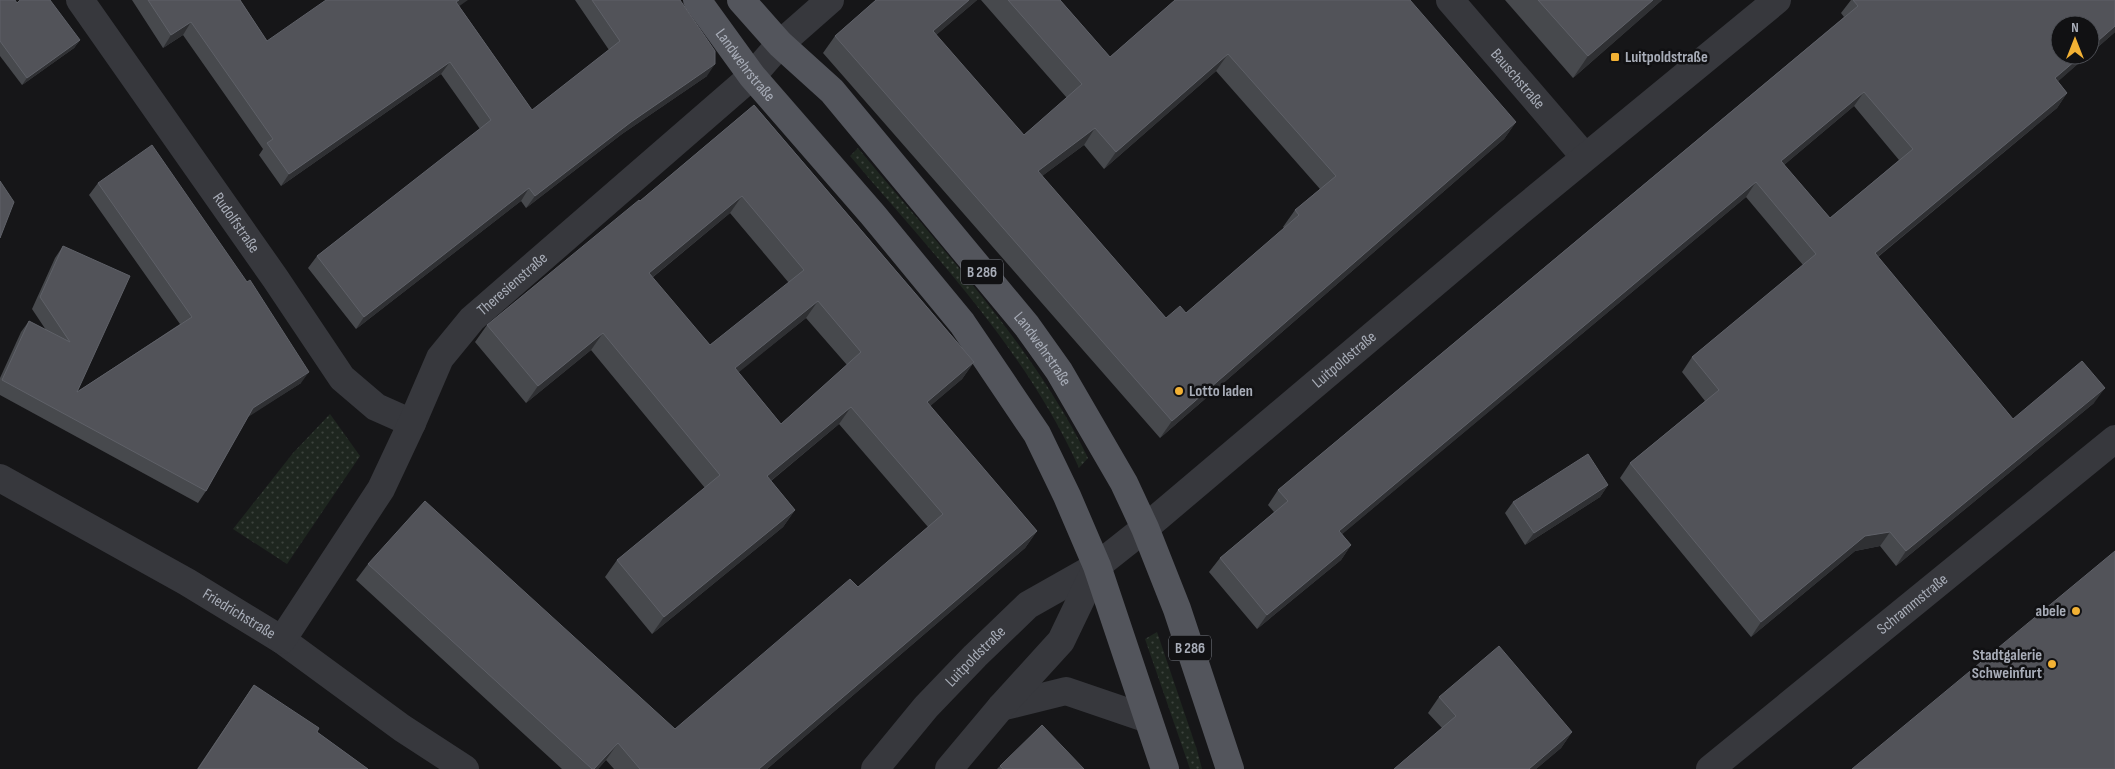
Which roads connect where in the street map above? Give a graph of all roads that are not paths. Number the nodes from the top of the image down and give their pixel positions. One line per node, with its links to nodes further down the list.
1 (80, 0): 10 (street, Rudolfstraße)
2 (697, 0): 8 (main road, Landwehrstraße / B 286)
3 (741, 0): 7 (main road, Landwehrstraße / B 286)
4 (830, 0): 7 (street, Theresienstraße)
5 (1450, 0): 9 (street, Bauschstraße)
6 (1776, 0): 9 (street, Luitpoldstraße)
7 (780, 44): 8 (street, Theresienstraße); 13 (main road, Landwehrstraße / B 286)
8 (752, 76): 10 (street, Theresienstraße); 14 (main road, Landwehrstraße / B 286)
9 (1585, 157): 13 (street, Luitpoldstraße)
10 (412, 423): 15 (street, Theresienstraße)
11 (2115, 439): 23 (street, Schrammstraße)
12 (0, 478): 15 (street, Friedrichstraße)
13 (1145, 528): 14 (street, Luitpoldstraße); 22 (main road, Landwehrstraße / B 286)
14 (1097, 566): 16 (street, Luitpoldstraße); 17 (main road, Landwehrstraße / B 286); 19 (street, Luitpoldstraße)
15 (282, 640): 18 (street, Friedrichstraße)
16 (1001, 707): 17 (street); 20 (street, Luitpoldstraße)
17 (1148, 719): 21 (main road, Landwehrstraße / B 286)
18 (465, 769)
19 (875, 769)
20 (948, 769)
21 (1165, 769)
22 (1230, 769)
23 (1710, 769)

